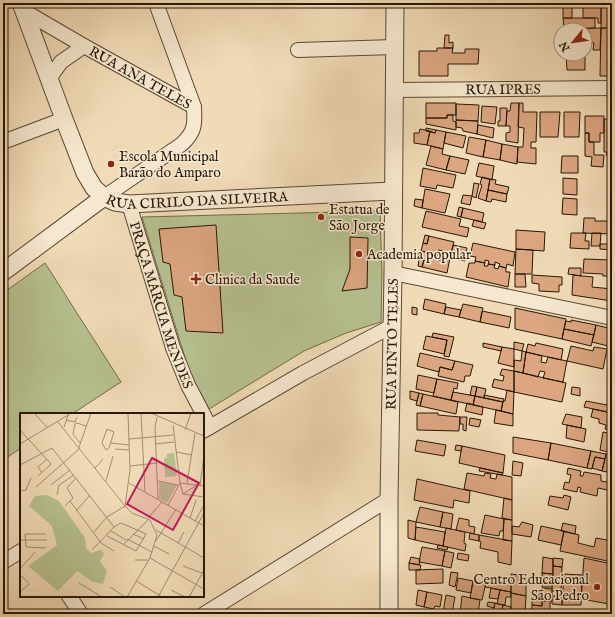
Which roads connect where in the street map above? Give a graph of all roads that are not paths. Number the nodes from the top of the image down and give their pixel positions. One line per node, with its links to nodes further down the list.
1 (156, 3): 10 (street)
2 (395, 3): 5 (street, RUA PINTO TELES)
3 (22, 7): 4 (street, RUA ANA TELES); 7 (street, RUA ANA TELES)
4 (84, 46): 7 (street, RUA ANA TELES); 10 (street, RUA ANA TELES)
5 (394, 47): 6 (street); 9 (street, RUA PINTO TELES)
6 (298, 50)
7 (49, 79): 11 (street, RUA ANA TELES)
8 (612, 88): 9 (street, RUA IPRES)
9 (393, 90): 13 (street, RUA PINTO TELES)
10 (194, 107): 14 (street, RUA ANA TELES)
11 (64, 119): 12 (street); 14 (street, RUA ANA TELES)
12 (3, 142)
13 (392, 191): 15 (street, RUA CIRILO DA SILVEIRA); 17 (street, RUA PINTO TELES)
14 (104, 197): 15 (street, RUA CIRILO DA SILVEIRA); 16 (street, RUA CIRILO DA SILVEIRA)
15 (129, 204): 20 (street, PRAÇA MÁRCIA MENDES)
16 (3, 272)
17 (393, 273): 18 (street); 19 (street, RUA PINTO TELES)
18 (612, 318)
19 (392, 326): 21 (street); 22 (street, RUA PINTO TELES)
20 (199, 413)
21 (206, 429)
22 (389, 499): 27 (street); 28 (street, RUA PINTO TELES)
23 (20, 552): 24 (street)
24 (3, 562)
25 (70, 597): 26 (street)
26 (81, 614)
27 (204, 614)
28 (389, 614)

